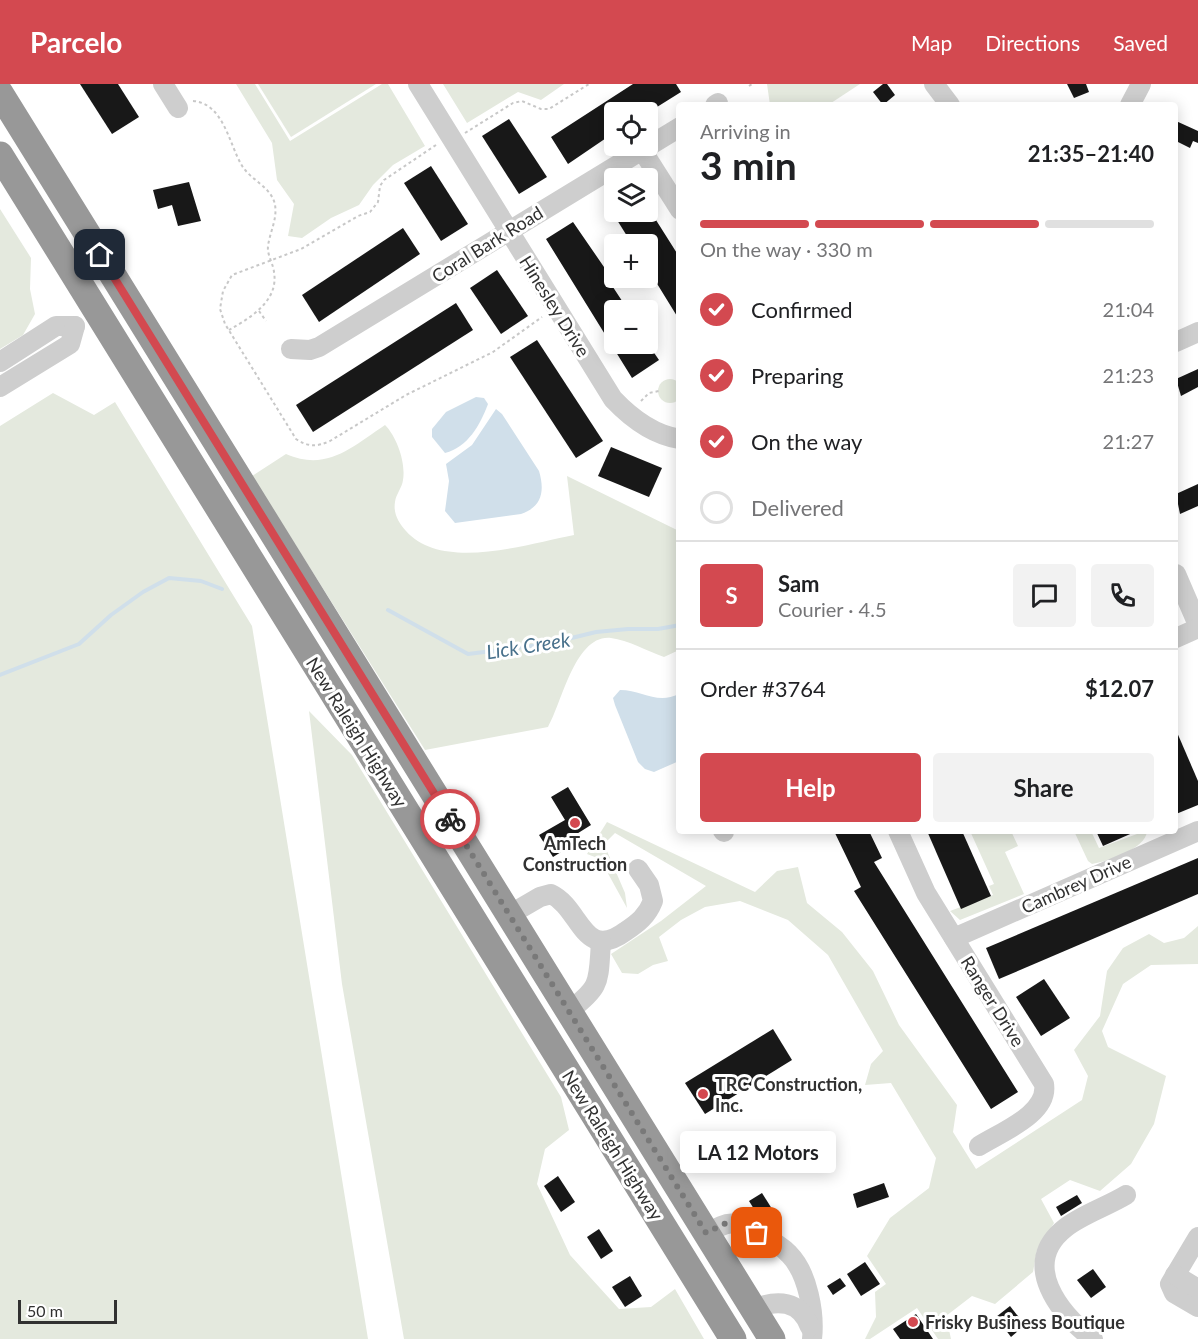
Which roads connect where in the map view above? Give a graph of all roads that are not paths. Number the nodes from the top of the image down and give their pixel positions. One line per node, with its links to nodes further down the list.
1 (163, 84): 8 (street)
2 (418, 84): 15 (street, Hinesley Drive)
3 (934, 84): 6 (street)
4 (1141, 84): 7 (street)
5 (0, 93): 30 (highway, New Raleigh Highway)
6 (948, 102)
7 (1132, 102)
8 (183, 105)
9 (676, 129): 10 (street, Coral Bark Road)
10 (658, 140)
11 (0, 155): 16 (highway, New Raleigh Highway)
12 (632, 156): 15 (street, Coral Bark Road)
13 (646, 156): 14 (street)
14 (676, 204)
15 (508, 231): 19 (street, Coral Bark Road); 22 (street, Hinesley Drive)
16 (86, 319): 20 (street); 21 (street); 37 (highway, New Raleigh Highway)
17 (1198, 332): 18 (street)
18 (1178, 341)
19 (291, 349)
20 (0, 362)
21 (0, 387)
22 (676, 439)
23 (1178, 579): 24 (street)
24 (1198, 627): 25 (street)
25 (1178, 637)
26 (1198, 831): 28 (street, Cambrey Drive)
27 (899, 834): 31 (street, Ranger Drive)
28 (1162, 838): 31 (street, Cambrey Drive)
29 (638, 869): 32 (street)
30 (510, 915): 32 (street); 33 (highway, New Raleigh Highway)
31 (954, 938): 34 (street, Ranger Drive)
32 (601, 942): 33 (street)
33 (569, 1011): 36 (highway, New Raleigh Highway)
34 (979, 1146)
35 (1126, 1195): 47 (street)
36 (706, 1233): 37 (highway); 39 (street); 42 (highway, New Raleigh Highway)
37 (679, 1251): 44 (highway, New Raleigh Highway)
38 (1191, 1255): 40 (street); 41 (street); 43 (street)
39 (802, 1277): 42 (street); 46 (street)
40 (1198, 1278)
41 (1198, 1289)
42 (765, 1305): 45 (highway, New Raleigh Highway); 46 (street)
43 (1198, 1307)
44 (733, 1339)
45 (772, 1339)
46 (811, 1339)
47 (1093, 1339)

